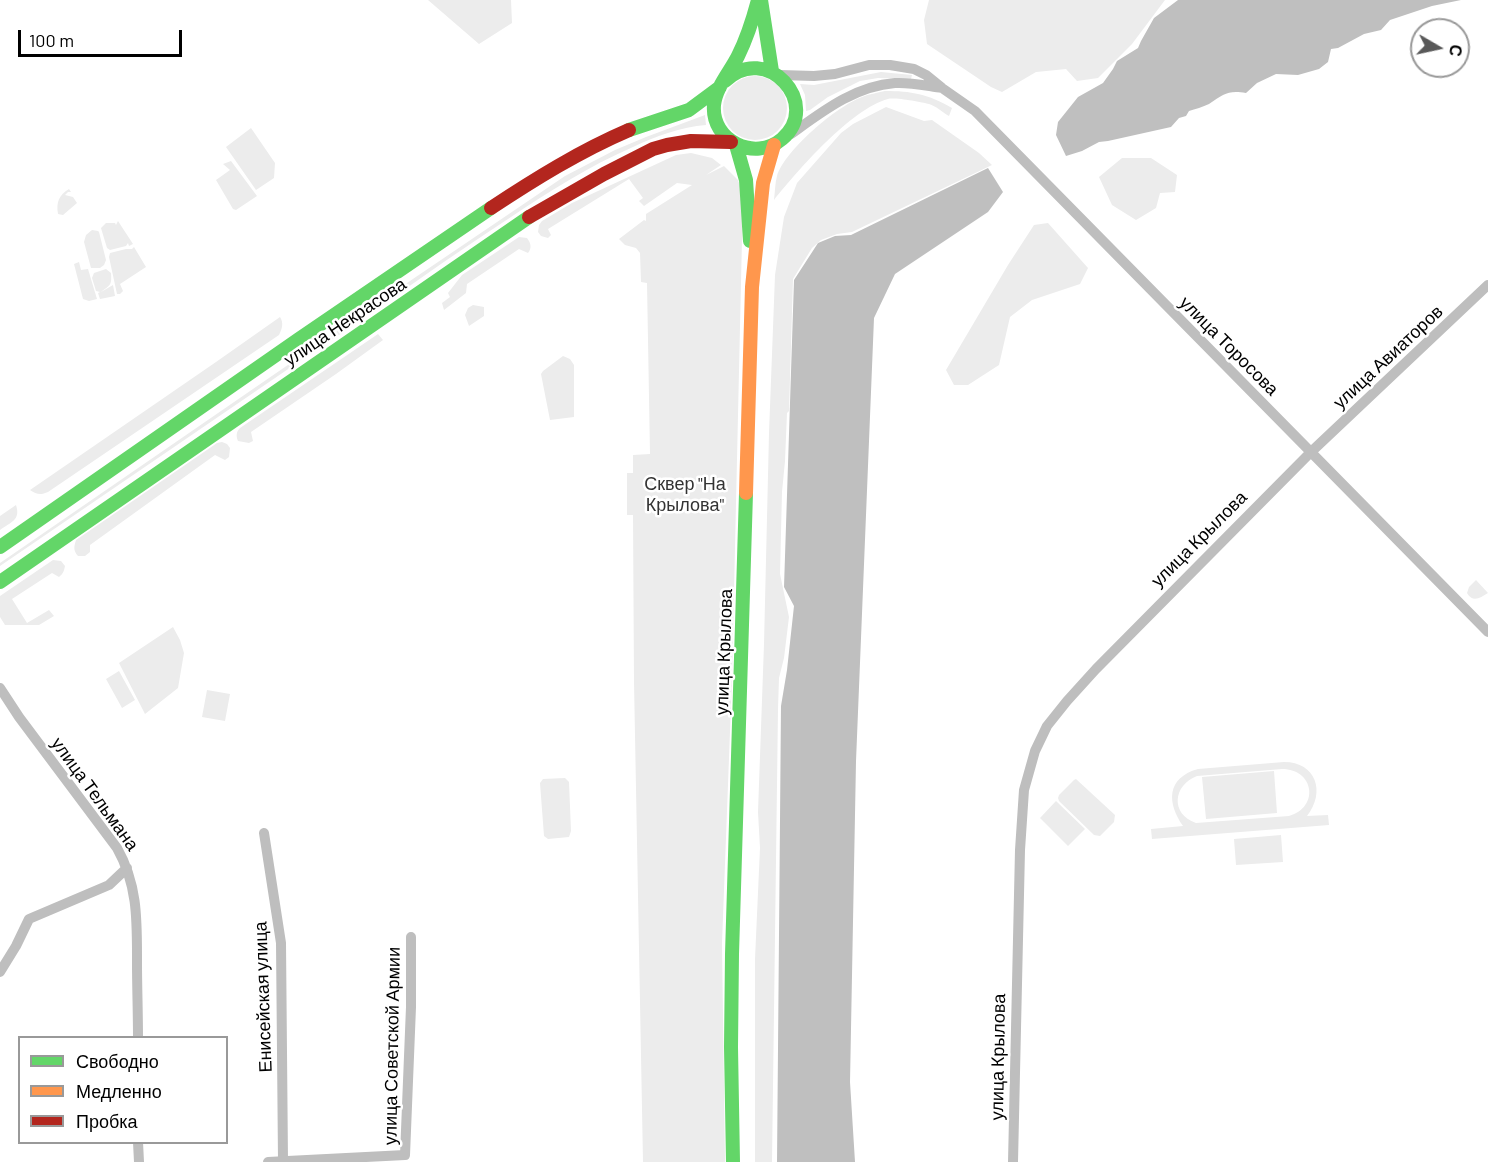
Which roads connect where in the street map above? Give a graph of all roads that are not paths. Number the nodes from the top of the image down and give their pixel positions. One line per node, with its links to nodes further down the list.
1 (759, 0): 2 (main road, улица Крылова); 3 (main road)
2 (776, 73): 3 (main road); 4 (street, улица Торосова); 6 (main road, улица Крылова)
3 (722, 84): 5 (main road); 10 (main road, улица Некрасова)
4 (942, 88): 6 (street); 9 (street, улица Торосова)
5 (733, 143): 6 (main road); 8 (main road); 11 (main road, улица Некрасова)
6 (777, 143): 8 (main road, улица Крылова)
7 (1488, 285): 9 (street, улица Авиаторов)
8 (752, 287): 23 (main road, улица Крылова)
9 (1311, 452): 12 (street, улица Торосова); 24 (street, улица Крылова)
10 (0, 547)
11 (0, 582)
12 (1488, 632)
13 (0, 688): 15 (street, улица Тельмана)
14 (264, 833): 20 (street, Енисейская улица)
15 (128, 868): 17 (street); 18 (street, улица Тельмана)
16 (411, 937): 20 (street, улица Советской Армии)
17 (0, 972)
18 (138, 1036)
19 (138, 1144): 21 (street)
20 (283, 1161): 22 (street)
21 (138, 1162)
22 (268, 1162)
23 (733, 1162)
24 (1013, 1162)

